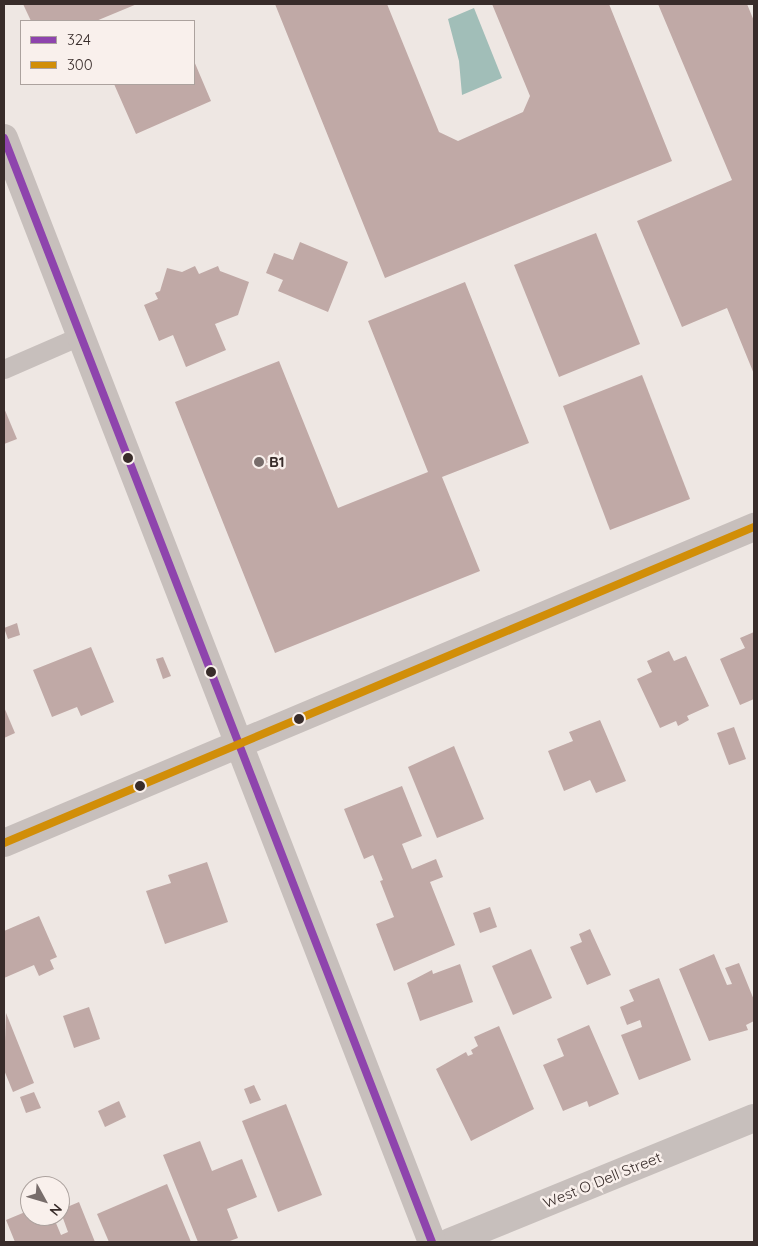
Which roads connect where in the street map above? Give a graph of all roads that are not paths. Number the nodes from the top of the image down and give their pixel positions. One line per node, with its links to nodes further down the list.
1 (4, 138): 2 (street)
2 (80, 336): 3 (lane); 5 (street)
3 (4, 369)
4 (754, 527): 5 (street)
5 (240, 743): 6 (street); 8 (street)
6 (4, 843)
7 (754, 1118): 9 (street, West O Dell Street)
8 (432, 1242)
9 (450, 1242)

